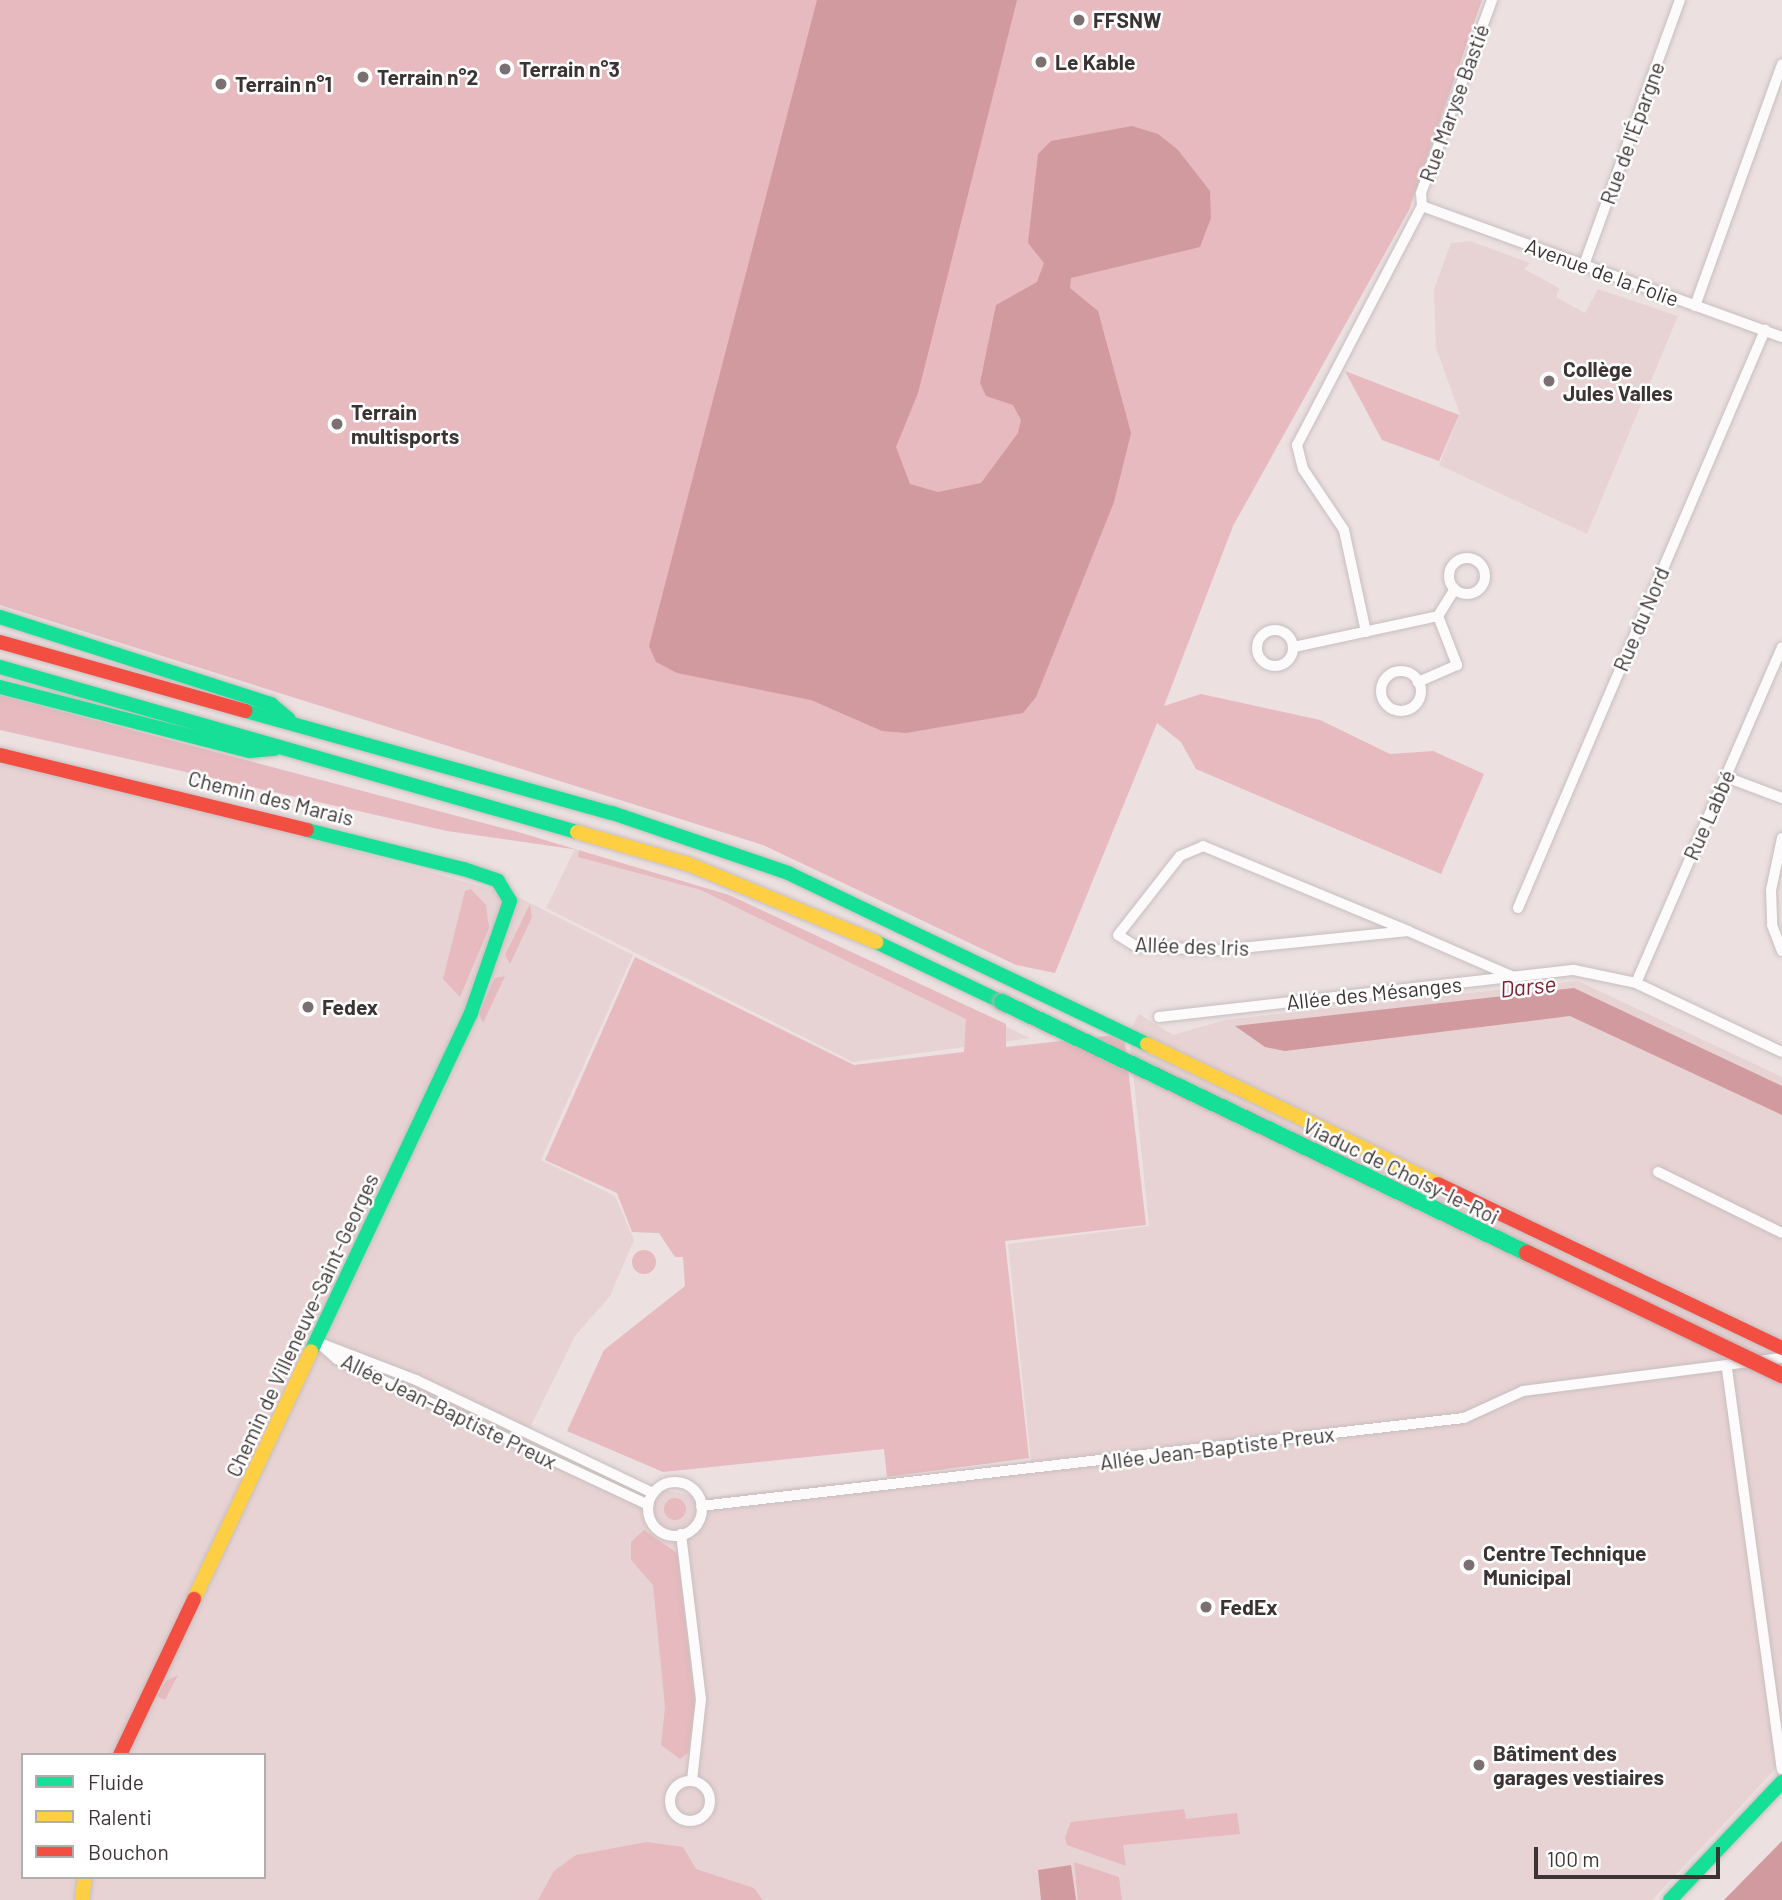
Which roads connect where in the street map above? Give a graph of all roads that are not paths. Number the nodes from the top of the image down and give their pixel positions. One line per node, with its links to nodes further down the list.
1 (1492, 0): 4 (street, Rue Maryse Bastié)
2 (1680, 0): 5 (street, Rue de l'Épargne)
3 (1782, 64): 6 (street)
4 (1422, 206): 5 (street, Avenue de la Folie); 12 (street, Rue Maryse Bastié)
5 (1584, 265): 6 (street, Avenue de la Folie)
6 (1695, 306): 7 (street, Avenue de la Folie)
7 (1765, 330): 8 (street, Avenue de la Folie); 25 (street, Rue du Nord)
8 (1782, 337)
9 (1454, 590): 10 (street)
10 (1438, 616): 12 (street); 17 (street)
11 (0, 617): 19 (main road)
12 (1366, 632): 14 (street)
13 (0, 642): 19 (main road, Viaduc de Choisy-le-Roi)
14 (1294, 647)
15 (1782, 647): 22 (street, Rue Labbé)
16 (0, 667): 20 (main road, Viaduc de Choisy-le-Roi)
17 (1418, 682): 17 (street)
18 (0, 687): 20 (main road)
19 (295, 723): 36 (main road, Viaduc de Choisy-le-Roi)
20 (289, 748): 39 (main road, Viaduc de Choisy-le-Roi, bridge)
21 (0, 755): 26 (main road, Chemin des Marais)
22 (1726, 777): 23 (street); 30 (street, Rue Labbé)
23 (1782, 798)
24 (1782, 838): 28 (street)
25 (1518, 908)
26 (509, 909): 35 (main road, Chemin de Villeneuve-Saint-Georges)
27 (1408, 931): 27 (street, Allée des Iris); 29 (street, Allée des Iris)
28 (1782, 951)
29 (1514, 977): 30 (street, Allée des Mésanges); 31 (street, Allée des Mésanges)
30 (1636, 983): 32 (street, Allée des Mésanges)
31 (1159, 1017)
32 (1782, 1052)
33 (1658, 1172): 34 (street)
34 (1782, 1233)
35 (319, 1343): 40 (street, Allée Jean-Baptiste Preux); 41 (street, Allée Jean-Baptiste Preux); 44 (main road, Chemin de Villeneuve-Saint-Georges)
36 (1782, 1348)
37 (1782, 1358): 38 (street, Allée Jean-Baptiste Preux)
38 (1727, 1369): 42 (street, Allée Jean-Baptiste Preux); 45 (street)
39 (1782, 1375)
40 (653, 1493): 41 (street); 42 (street)
41 (648, 1505): 43 (street)
42 (701, 1506): 43 (street)
43 (681, 1534): 46 (street)
44 (121, 1753)
45 (1782, 1769)
46 (692, 1781): 46 (street)
47 (1782, 1782): 50 (main road)
48 (85, 1879): 49 (main road)
49 (82, 1900)
50 (1670, 1900)

